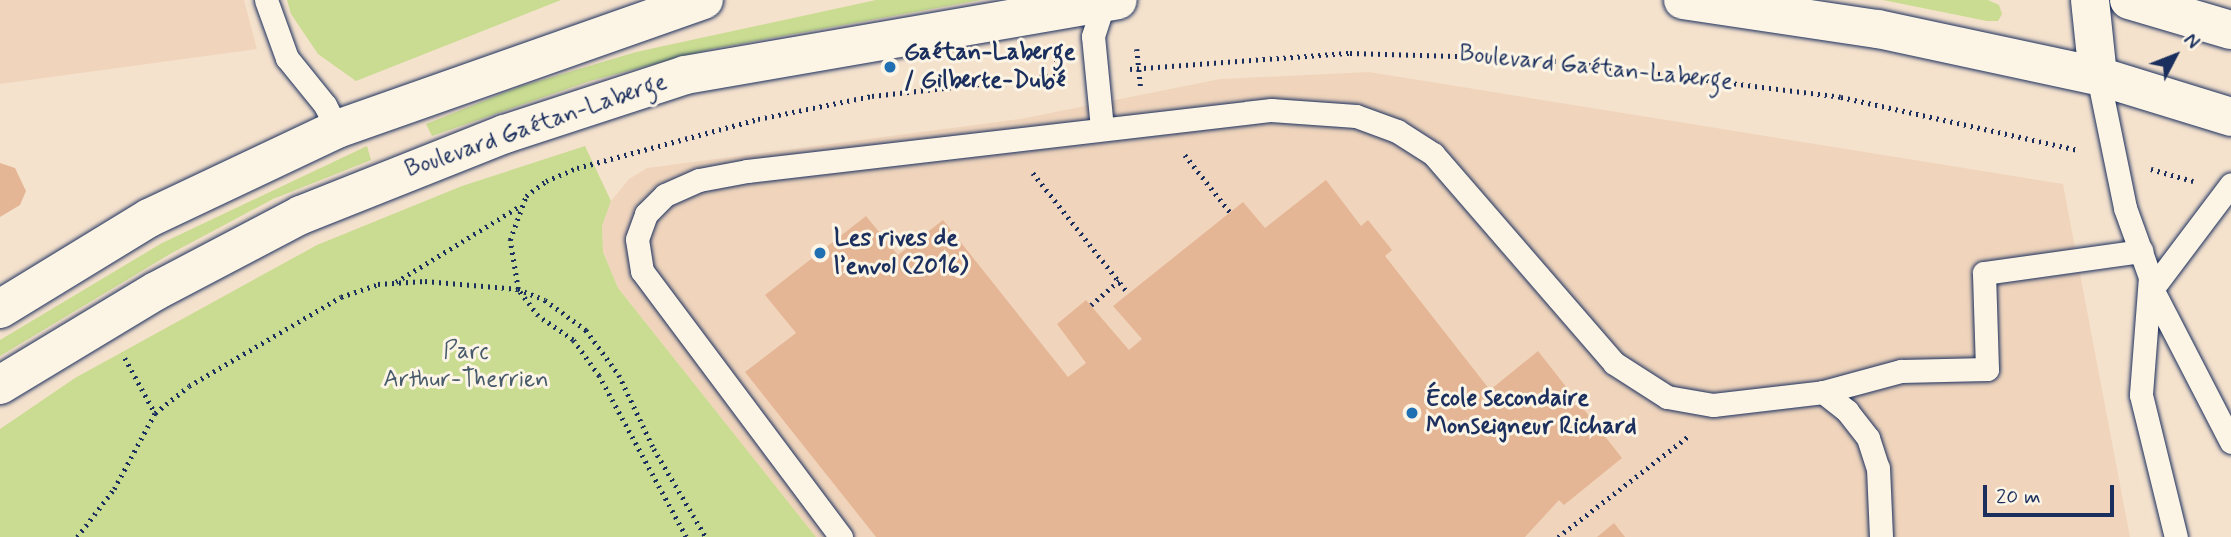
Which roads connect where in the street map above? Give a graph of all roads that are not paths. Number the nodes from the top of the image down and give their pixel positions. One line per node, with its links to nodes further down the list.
1 (266, 0): 12 (lane)
2 (704, 0): 9 (main road)
3 (1683, 0): 8 (main road)
4 (2090, 0): 8 (main road)
5 (2129, 0): 7 (main road)
6 (1111, 1): 11 (lane); 13 (main road, Boulevard Gaétan-Laberge)
7 (2231, 30)
8 (2098, 76): 10 (main road); 15 (lane)
9 (389, 110): 12 (main road); 13 (main road)
10 (2231, 117)
11 (1102, 128): 19 (lane); 21 (lane)
12 (337, 129): 17 (main road)
13 (412, 167): 18 (main road, Boulevard Gaétan-Laberge)
14 (2231, 184): 16 (lane)
15 (2141, 251): 16 (lane); 19 (lane)
16 (2152, 289): 20 (lane); 23 (lane)
17 (0, 309)
18 (0, 385)
19 (1823, 392): 22 (lane)
20 (2231, 442)
21 (841, 537)
22 (1881, 537)
23 (2176, 537)

